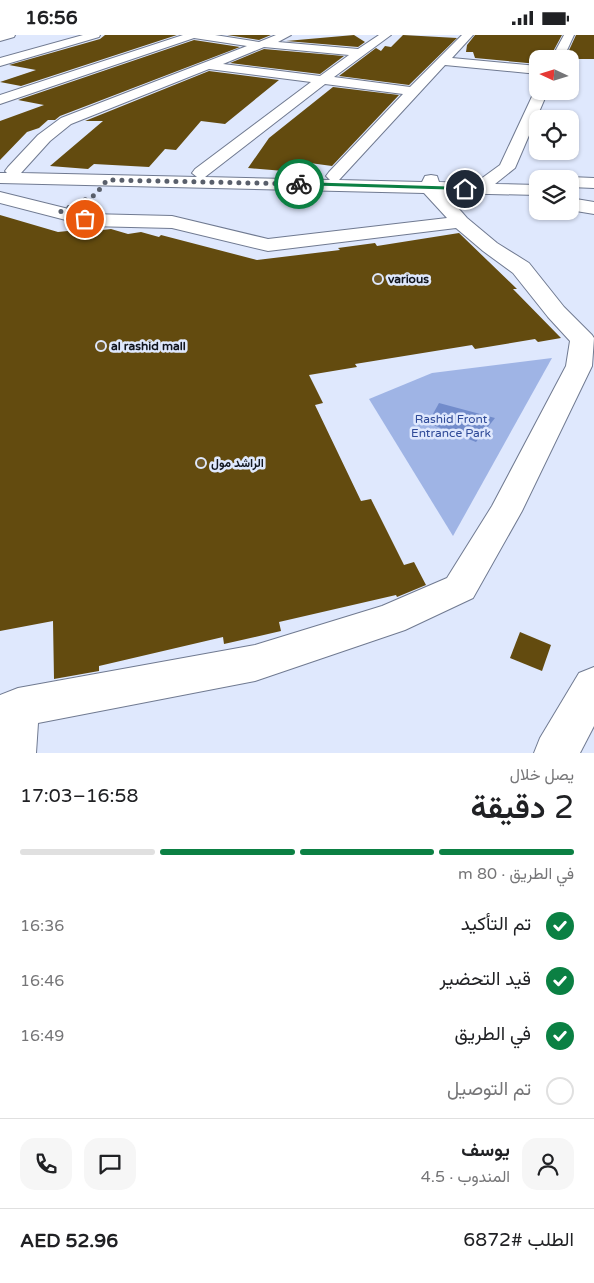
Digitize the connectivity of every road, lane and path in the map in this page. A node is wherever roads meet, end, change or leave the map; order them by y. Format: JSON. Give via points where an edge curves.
{"nodes":[{"id":1,"x":10,"y":35,"type":"edge"},
{"id":2,"x":96,"y":35,"type":"edge"},
{"id":3,"x":194,"y":35,"type":"edge"},
{"id":4,"x":286,"y":35,"type":"edge"},
{"id":5,"x":386,"y":35,"type":"edge"},
{"id":6,"x":460,"y":35,"type":"edge"},
{"id":7,"x":468,"y":35,"type":"edge"},
{"id":8,"x":569,"y":35,"type":"edge"},
{"id":9,"x":0,"y":38,"type":"edge"},
{"id":10,"x":262,"y":44,"type":"junction"},
{"id":11,"x":561,"y":50,"type":"edge"},
{"id":12,"x":360,"y":53,"type":"junction"},
{"id":13,"x":442,"y":61,"type":"junction"},
{"id":14,"x":0,"y":62,"type":"edge"},
{"id":15,"x":208,"y":66,"type":"junction"},
{"id":16,"x":529,"y":69,"type":"edge"},
{"id":17,"x":79,"y":73,"type":"junction"},
{"id":18,"x":106,"y":79,"type":"dead end"},
{"id":19,"x":322,"y":80,"type":"junction"},
{"id":20,"x":125,"y":82,"type":"dead end"},
{"id":21,"x":9,"y":83,"type":"dead end"},
{"id":22,"x":152,"y":87,"type":"junction"},
{"id":23,"x":35,"y":88,"type":"junction"},
{"id":24,"x":413,"y":91,"type":"junction"},
{"id":25,"x":0,"y":100,"type":"edge"},
{"id":26,"x":537,"y":100,"type":"edge"},
{"id":27,"x":5,"y":173,"type":"edge"},
{"id":28,"x":201,"y":173,"type":"junction"},
{"id":29,"x":336,"y":176,"type":"junction"},
{"id":30,"x":107,"y":180,"type":"junction"},
{"id":31,"x":487,"y":181,"type":"junction"},
{"id":32,"x":529,"y":182,"type":"edge"},
{"id":33,"x":579,"y":182,"type":"edge"},
{"id":34,"x":594,"y":183,"type":"edge"},
{"id":35,"x":529,"y":192,"type":"edge"},
{"id":36,"x":579,"y":194,"type":"edge"},
{"id":37,"x":95,"y":195,"type":"junction"},
{"id":38,"x":594,"y":196,"type":"edge"},
{"id":39,"x":0,"y":197,"type":"edge"},
{"id":40,"x":451,"y":202,"type":"junction"},
{"id":41,"x":529,"y":202,"type":"edge"},
{"id":42,"x":579,"y":206,"type":"edge"},
{"id":43,"x":594,"y":208,"type":"edge"},
{"id":44,"x":60,"y":212,"type":"junction"},
{"id":45,"x":594,"y":686,"type":"edge"},
{"id":46,"x":9,"y":711,"type":"edge"},
{"id":47,"x":14,"y":753,"type":"edge"},
{"id":48,"x":556,"y":753,"type":"edge"}],
"edges":[{"from":1,"to":9,"type":"street"},
{"from":2,"to":14,"type":"street"},
{"from":3,"to":10,"type":"street"},
{"from":3,"to":17,"type":"street"},
{"from":4,"to":10,"type":"street"},
{"from":5,"to":12,"type":"street"},
{"from":6,"to":7,"type":"street"},
{"from":7,"to":13,"type":"street"},
{"from":8,"to":11,"type":"street"},
{"from":10,"to":12,"type":"street"},
{"from":10,"to":15,"type":"street"},
{"from":12,"to":19,"type":"street"},
{"from":13,"to":16,"type":"street"},
{"from":13,"to":24,"type":"street"},
{"from":15,"to":19,"type":"street"},
{"from":15,"to":22,"type":"street"},
{"from":17,"to":18,"type":"street"},
{"from":17,"to":23,"type":"street"},
{"from":19,"to":24,"type":"street"},
{"from":19,"to":28,"type":"street"},
{"from":20,"to":22,"type":"street"},
{"from":21,"to":23,"type":"street"},
{"from":22,"to":27,"type":"street","via":[[66,121]]},
{"from":23,"to":25,"type":"street"},
{"from":24,"to":29,"type":"street"},
{"from":26,"to":31,"type":"street","via":[[507,168]]},
{"from":27,"to":28,"type":"street"},
{"from":27,"to":30,"type":"street"},
{"from":28,"to":29,"type":"street"},
{"from":29,"to":40,"type":"street"},
{"from":30,"to":37,"type":"street"},
{"from":30,"to":40,"type":"street"},
{"from":31,"to":32,"type":"street"},
{"from":31,"to":40,"type":"street"},
{"from":33,"to":34,"type":"street"},
{"from":35,"to":40,"type":"street"},
{"from":36,"to":38,"type":"street"},
{"from":37,"to":40,"type":"street","via":[[385,197]]},
{"from":37,"to":44,"type":"street"},
{"from":39,"to":44,"type":"street"},
{"from":40,"to":41,"type":"street"},
{"from":40,"to":44,"type":"street","via":[[268,245],[172,222],[93,220]]},
{"from":40,"to":46,"type":"street","via":[[490,247],[521,268],[583,340],[579,367],[506,511],[460,589],[392,619],[255,663]]},
{"from":42,"to":43,"type":"street"},
{"from":45,"to":48,"type":"street"},
{"from":46,"to":47,"type":"street"}]}
